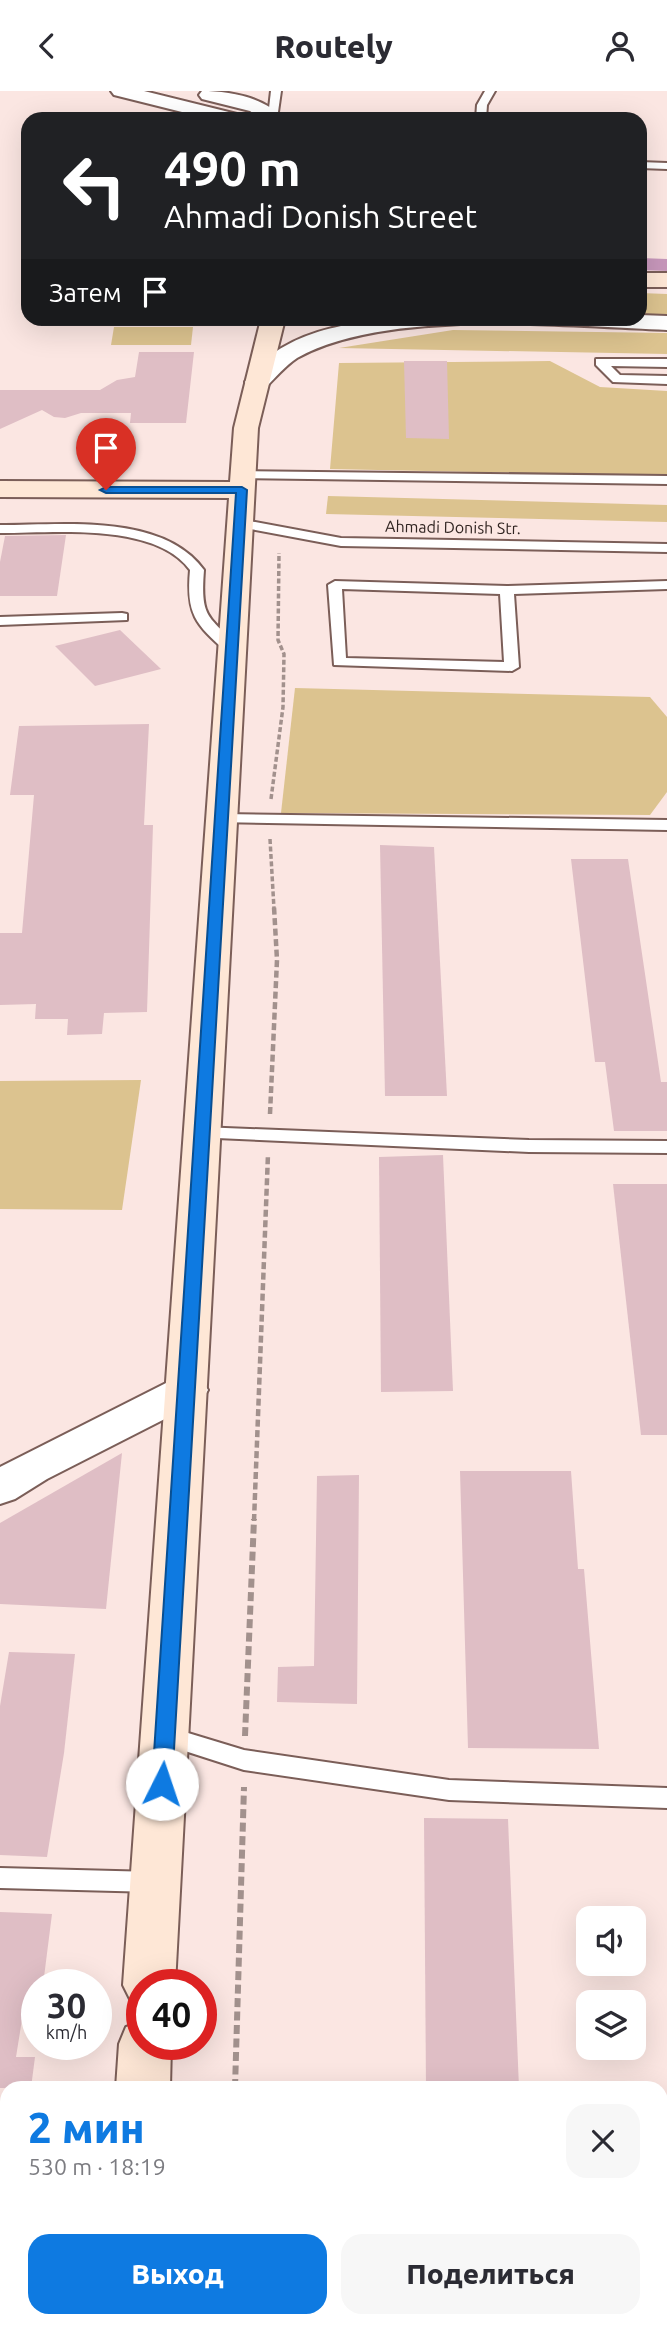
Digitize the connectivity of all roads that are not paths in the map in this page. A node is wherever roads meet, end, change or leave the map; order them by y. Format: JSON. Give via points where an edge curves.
{"nodes":[{"id":1,"x":121,"y":91,"type":"edge"},
{"id":2,"x":191,"y":91,"type":"edge"},
{"id":3,"x":276,"y":91,"type":"edge"},
{"id":4,"x":490,"y":91,"type":"edge"},
{"id":5,"x":205,"y":112,"type":"edge"},
{"id":6,"x":261,"y":112,"type":"edge"},
{"id":7,"x":269,"y":112,"type":"edge"},
{"id":8,"x":482,"y":112,"type":"edge"},
{"id":9,"x":647,"y":165,"type":"edge"},
{"id":10,"x":667,"y":166,"type":"edge"},
{"id":11,"x":647,"y":280,"type":"edge"},
{"id":12,"x":667,"y":280,"type":"edge"},
{"id":13,"x":647,"y":324,"type":"edge"},
{"id":14,"x":667,"y":324,"type":"edge"},
{"id":15,"x":271,"y":326,"type":"edge"},
{"id":16,"x":364,"y":326,"type":"edge"},
{"id":17,"x":667,"y":363,"type":"edge"},
{"id":18,"x":667,"y":380,"type":"edge"},
{"id":19,"x":257,"y":382,"type":"junction"},
{"id":20,"x":667,"y":480,"type":"edge"},
{"id":21,"x":0,"y":489,"type":"edge"},
{"id":22,"x":130,"y":497,"type":"junction"},
{"id":23,"x":241,"y":497,"type":"junction"},
{"id":24,"x":0,"y":502,"type":"edge"},
{"id":25,"x":0,"y":529,"type":"edge"},
{"id":26,"x":667,"y":548,"type":"edge"},
{"id":27,"x":667,"y":585,"type":"edge"},
{"id":28,"x":507,"y":590,"type":"junction"},
{"id":29,"x":121,"y":617,"type":"dead end"},
{"id":30,"x":0,"y":621,"type":"edge"},
{"id":31,"x":232,"y":649,"type":"junction"},
{"id":32,"x":222,"y":819,"type":"junction"},
{"id":33,"x":667,"y":825,"type":"edge"},
{"id":34,"x":201,"y":1133,"type":"junction"},
{"id":35,"x":667,"y":1147,"type":"edge"},
{"id":36,"x":187,"y":1390,"type":"junction"},
{"id":37,"x":11,"y":1472,"type":"edge"},
{"id":38,"x":165,"y":1735,"type":"junction"},
{"id":39,"x":667,"y":1798,"type":"edge"},
{"id":40,"x":0,"y":1878,"type":"edge"},
{"id":41,"x":155,"y":1882,"type":"junction"},
{"id":42,"x":150,"y":1969,"type":"edge"},
{"id":43,"x":144,"y":2060,"type":"edge"},
{"id":44,"x":143,"y":2081,"type":"edge"}],
"edges":[{"from":1,"to":5,"type":"street"},
{"from":2,"to":6,"type":"street"},
{"from":3,"to":7,"type":"lane"},
{"from":4,"to":8,"type":"lane"},
{"from":9,"to":10,"type":"lane"},
{"from":11,"to":12,"type":"street"},
{"from":13,"to":14,"type":"street"},
{"from":15,"to":19,"type":"street"},
{"from":16,"to":19,"type":"street","via":[[288,352],[268,366]]},
{"from":17,"to":18,"type":"lane","via":[[600,362],[617,379]]},
{"from":19,"to":23,"type":"street","via":[[246,428]]},
{"from":20,"to":23,"type":"lane"},
{"from":21,"to":22,"type":"street"},
{"from":22,"to":23,"type":"street"},
{"from":22,"to":23,"type":"street","via":[[185,510]]},
{"from":22,"to":24,"type":"street"},
{"from":23,"to":26,"type":"lane","name":"Ahmadi Donish Str.","via":[[341,542]]},
{"from":23,"to":31,"type":"street"},
{"from":25,"to":31,"type":"lane","via":[[123,533],[184,553],[197,570],[194,603],[202,623]]},
{"from":27,"to":28,"type":"lane"},
{"from":28,"to":28,"type":"lane","via":[[335,585],[339,662],[512,667]]},
{"from":29,"to":30,"type":"lane"},
{"from":31,"to":32,"type":"street"},
{"from":32,"to":33,"type":"lane"},
{"from":32,"to":34,"type":"street"},
{"from":34,"to":35,"type":"lane"},
{"from":34,"to":36,"type":"street"},
{"from":36,"to":37,"type":"street"},
{"from":36,"to":38,"type":"street"},
{"from":38,"to":39,"type":"lane","via":[[244,1760],[449,1790]]},
{"from":38,"to":41,"type":"street"},
{"from":40,"to":41,"type":"lane"},
{"from":41,"to":42,"type":"street"},
{"from":43,"to":44,"type":"street"}]}
